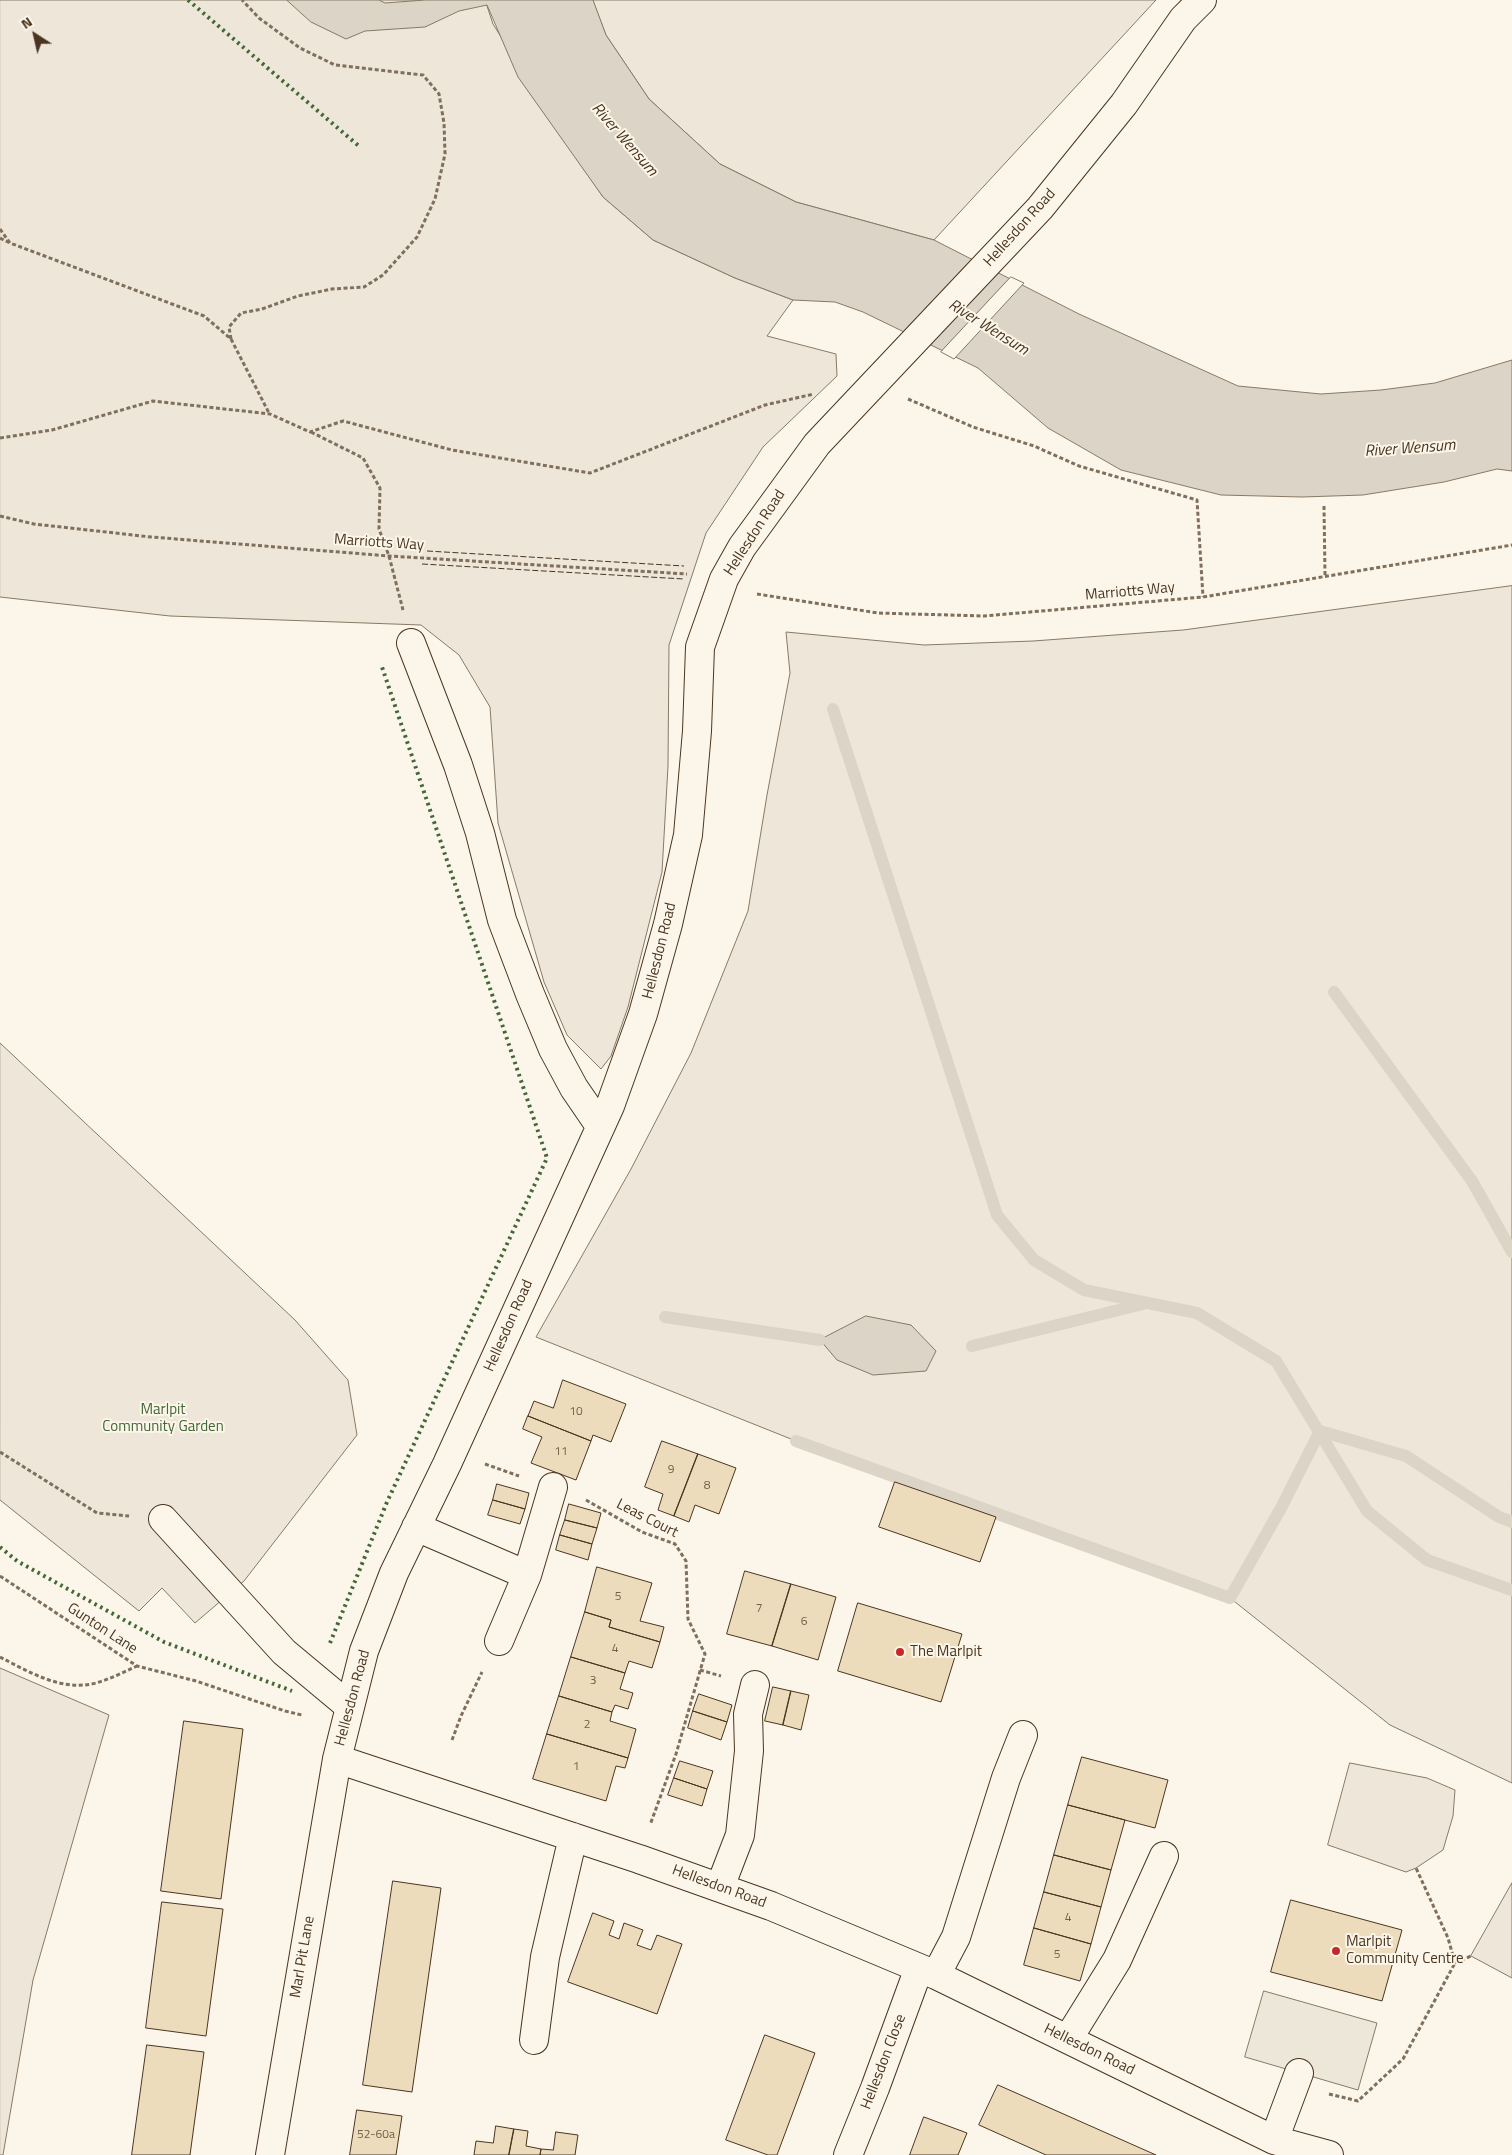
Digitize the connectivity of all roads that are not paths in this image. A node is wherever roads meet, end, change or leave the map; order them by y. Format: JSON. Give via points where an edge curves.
{"nodes":[{"id":1,"x":1202,"y":0,"type":"edge"},
{"id":2,"x":411,"y":642,"type":"road end"},
{"id":3,"x":600,"y":1126,"type":"junction"},
{"id":4,"x":553,"y":1487,"type":"road end"},
{"id":5,"x":163,"y":1519,"type":"road end"},
{"id":6,"x":416,"y":1527,"type":"junction"},
{"id":7,"x":527,"y":1575,"type":"junction"},
{"id":8,"x":499,"y":1641,"type":"road end"},
{"id":9,"x":755,"y":1685,"type":"dead end"},
{"id":10,"x":350,"y":1707,"type":"junction"},
{"id":11,"x":1023,"y":1735,"type":"dead end"},
{"id":12,"x":337,"y":1759,"type":"junction"},
{"id":13,"x":573,"y":1837,"type":"junction"},
{"id":14,"x":1164,"y":1856,"type":"dead end"},
{"id":15,"x":720,"y":1887,"type":"junction"},
{"id":16,"x":928,"y":1972,"type":"junction"},
{"id":17,"x":1068,"y":2039,"type":"junction"},
{"id":18,"x":534,"y":2040,"type":"dead end"},
{"id":19,"x":1297,"y":2079,"type":"road end"},
{"id":20,"x":1274,"y":2140,"type":"junction"},
{"id":21,"x":270,"y":2155,"type":"edge"},
{"id":22,"x":848,"y":2155,"type":"edge"},
{"id":23,"x":1329,"y":2155,"type":"edge"}],
"edges":[{"from":1,"to":3,"type":"street","name":"Hellesdon Road","via":[[1183,19],[1124,104],[1052,193],[817,444],[742,547],[724,579],[700,646],[697,731],[686,844],[668,924],[644,1014]]},
{"from":2,"to":3,"type":"street","via":[[458,765],[480,833],[502,920],[530,994],[553,1049]]},
{"from":3,"to":6,"type":"street","name":"Hellesdon Road","via":[[448,1464]]},
{"from":4,"to":7,"type":"street"},
{"from":5,"to":10,"type":"street","via":[[284,1652]]},
{"from":6,"to":7,"type":"street"},
{"from":6,"to":10,"type":"street","name":"Hellesdon Road","via":[[364,1651]]},
{"from":7,"to":8,"type":"street"},
{"from":9,"to":15,"type":"street","via":[[748,1714],[749,1751],[740,1835]]},
{"from":10,"to":12,"type":"street","name":"Hellesdon Road"},
{"from":11,"to":16,"type":"street","name":"Hellesdon Close","via":[[1006,1778],[956,1937]]},
{"from":12,"to":13,"type":"street","name":"Hellesdon Road"},
{"from":12,"to":21,"type":"street","name":"Marl Pit Lane"},
{"from":13,"to":15,"type":"street","name":"Hellesdon Road"},
{"from":13,"to":18,"type":"street","via":[[546,1956]]},
{"from":14,"to":17,"type":"street","via":[[1117,1960]]},
{"from":15,"to":16,"type":"street","name":"Hellesdon Road"},
{"from":16,"to":17,"type":"street","name":"Hellesdon Road"},
{"from":16,"to":22,"type":"street","name":"Hellesdon Close"},
{"from":17,"to":20,"type":"street","name":"Hellesdon Road"},
{"from":19,"to":20,"type":"street"},
{"from":20,"to":23,"type":"street","name":"Hellesdon Road"}]}
